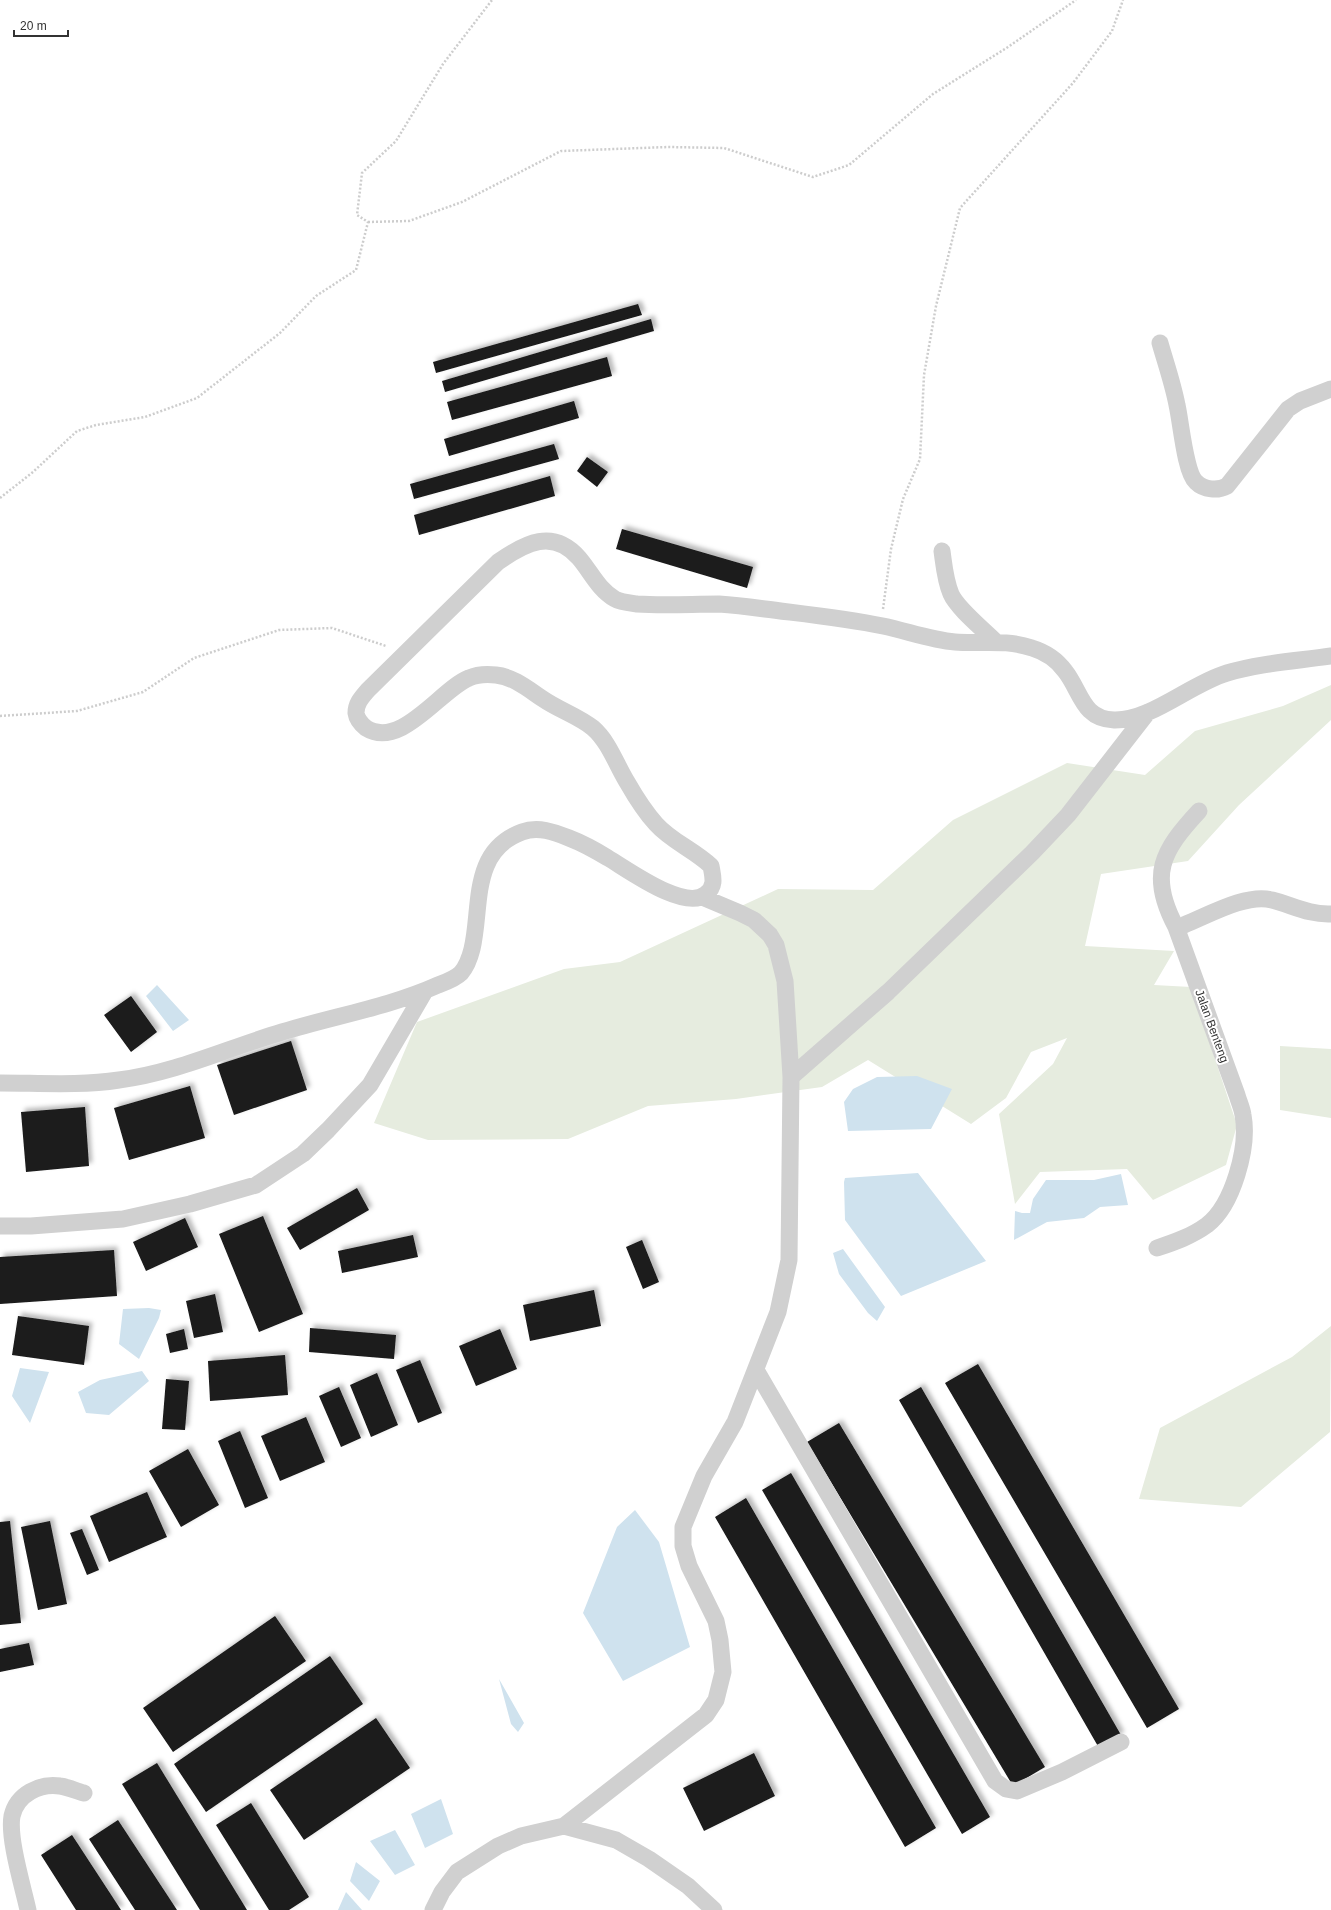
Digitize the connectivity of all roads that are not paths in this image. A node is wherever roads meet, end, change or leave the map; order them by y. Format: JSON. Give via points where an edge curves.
{"nodes":[{"id":1,"x":1160,"y":343,"type":"dead end"},
{"id":2,"x":1331,"y":389,"type":"edge"},
{"id":3,"x":942,"y":551,"type":"dead end"},
{"id":4,"x":994,"y":641,"type":"junction"},
{"id":5,"x":1331,"y":656,"type":"edge"},
{"id":6,"x":1149,"y":712,"type":"junction"},
{"id":7,"x":1199,"y":811,"type":"dead end"},
{"id":8,"x":702,"y":897,"type":"junction"},
{"id":9,"x":1331,"y":914,"type":"edge"},
{"id":10,"x":1176,"y":927,"type":"junction"},
{"id":11,"x":425,"y":991,"type":"junction"},
{"id":12,"x":791,"y":1077,"type":"junction"},
{"id":13,"x":0,"y":1083,"type":"edge"},
{"id":14,"x":0,"y":1226,"type":"edge"},
{"id":15,"x":1157,"y":1248,"type":"dead end"},
{"id":16,"x":756,"y":1370,"type":"junction"},
{"id":17,"x":1121,"y":1742,"type":"dead end"},
{"id":18,"x":84,"y":1793,"type":"dead end"},
{"id":19,"x":564,"y":1826,"type":"junction"},
{"id":20,"x":28,"y":1910,"type":"edge"},
{"id":21,"x":433,"y":1910,"type":"edge"},
{"id":22,"x":714,"y":1910,"type":"edge"}],
"edges":[{"from":1,"to":2,"type":"street","via":[[1177,404],[1189,470],[1196,483],[1206,488],[1222,489],[1227,486],[1288,409],[1300,401]]},
{"from":3,"to":4,"type":"street","via":[[944,573],[951,594],[960,608]]},
{"from":4,"to":6,"type":"street","via":[[1016,643],[1047,654],[1059,663],[1077,689],[1083,704],[1095,715],[1113,720],[1128,719]]},
{"from":4,"to":8,"type":"street","via":[[954,642],[881,626],[729,605],[636,604],[616,600],[601,589],[578,556],[564,545],[547,540],[520,546],[498,562],[359,700],[356,713],[362,725],[370,730],[388,731],[418,717],[456,685],[469,678],[483,674],[506,676],[517,682],[581,720],[597,733],[655,823],[711,866],[713,884],[709,892]]},
{"from":5,"to":6,"type":"street","via":[[1255,666],[1226,673],[1205,681]]},
{"from":6,"to":12,"type":"street","via":[[1068,815],[1032,853],[888,992]]},
{"from":7,"to":10,"type":"street","name":"Jalan Benteng","via":[[1178,834],[1167,851],[1160,874],[1161,891]]},
{"from":8,"to":11,"type":"street","via":[[690,898],[658,888],[594,849],[558,833],[537,829],[522,832],[500,844],[486,867],[478,894],[473,943],[465,967],[456,977]]},
{"from":8,"to":12,"type":"street","via":[[754,920],[770,935],[776,945],[785,982]]},
{"from":9,"to":10,"type":"street","via":[[1311,913],[1270,899],[1256,899]]},
{"from":10,"to":15,"type":"street","name":"Jalan Benteng","via":[[1237,1095],[1243,1116],[1244,1138],[1239,1167],[1226,1202],[1208,1224],[1186,1238]]},
{"from":11,"to":13,"type":"street","via":[[283,1032],[166,1071],[111,1081]]},
{"from":11,"to":14,"type":"street","via":[[370,1085],[303,1154],[256,1185],[190,1204],[123,1219]]},
{"from":12,"to":16,"type":"street","via":[[789,1260],[778,1312]]},
{"from":16,"to":17,"type":"street","via":[[995,1781],[1006,1789],[1018,1791]]},
{"from":16,"to":19,"type":"street","via":[[734,1422],[704,1476],[683,1527],[683,1546],[689,1566],[716,1621],[720,1640],[723,1672],[716,1700],[706,1715]]},
{"from":18,"to":20,"type":"street","via":[[60,1786],[43,1786],[31,1790],[21,1798],[12,1815],[12,1834]]},
{"from":19,"to":21,"type":"street","via":[[521,1836],[475,1860],[457,1872],[442,1892]]},
{"from":19,"to":22,"type":"street","via":[[616,1840],[688,1886]]}]}
